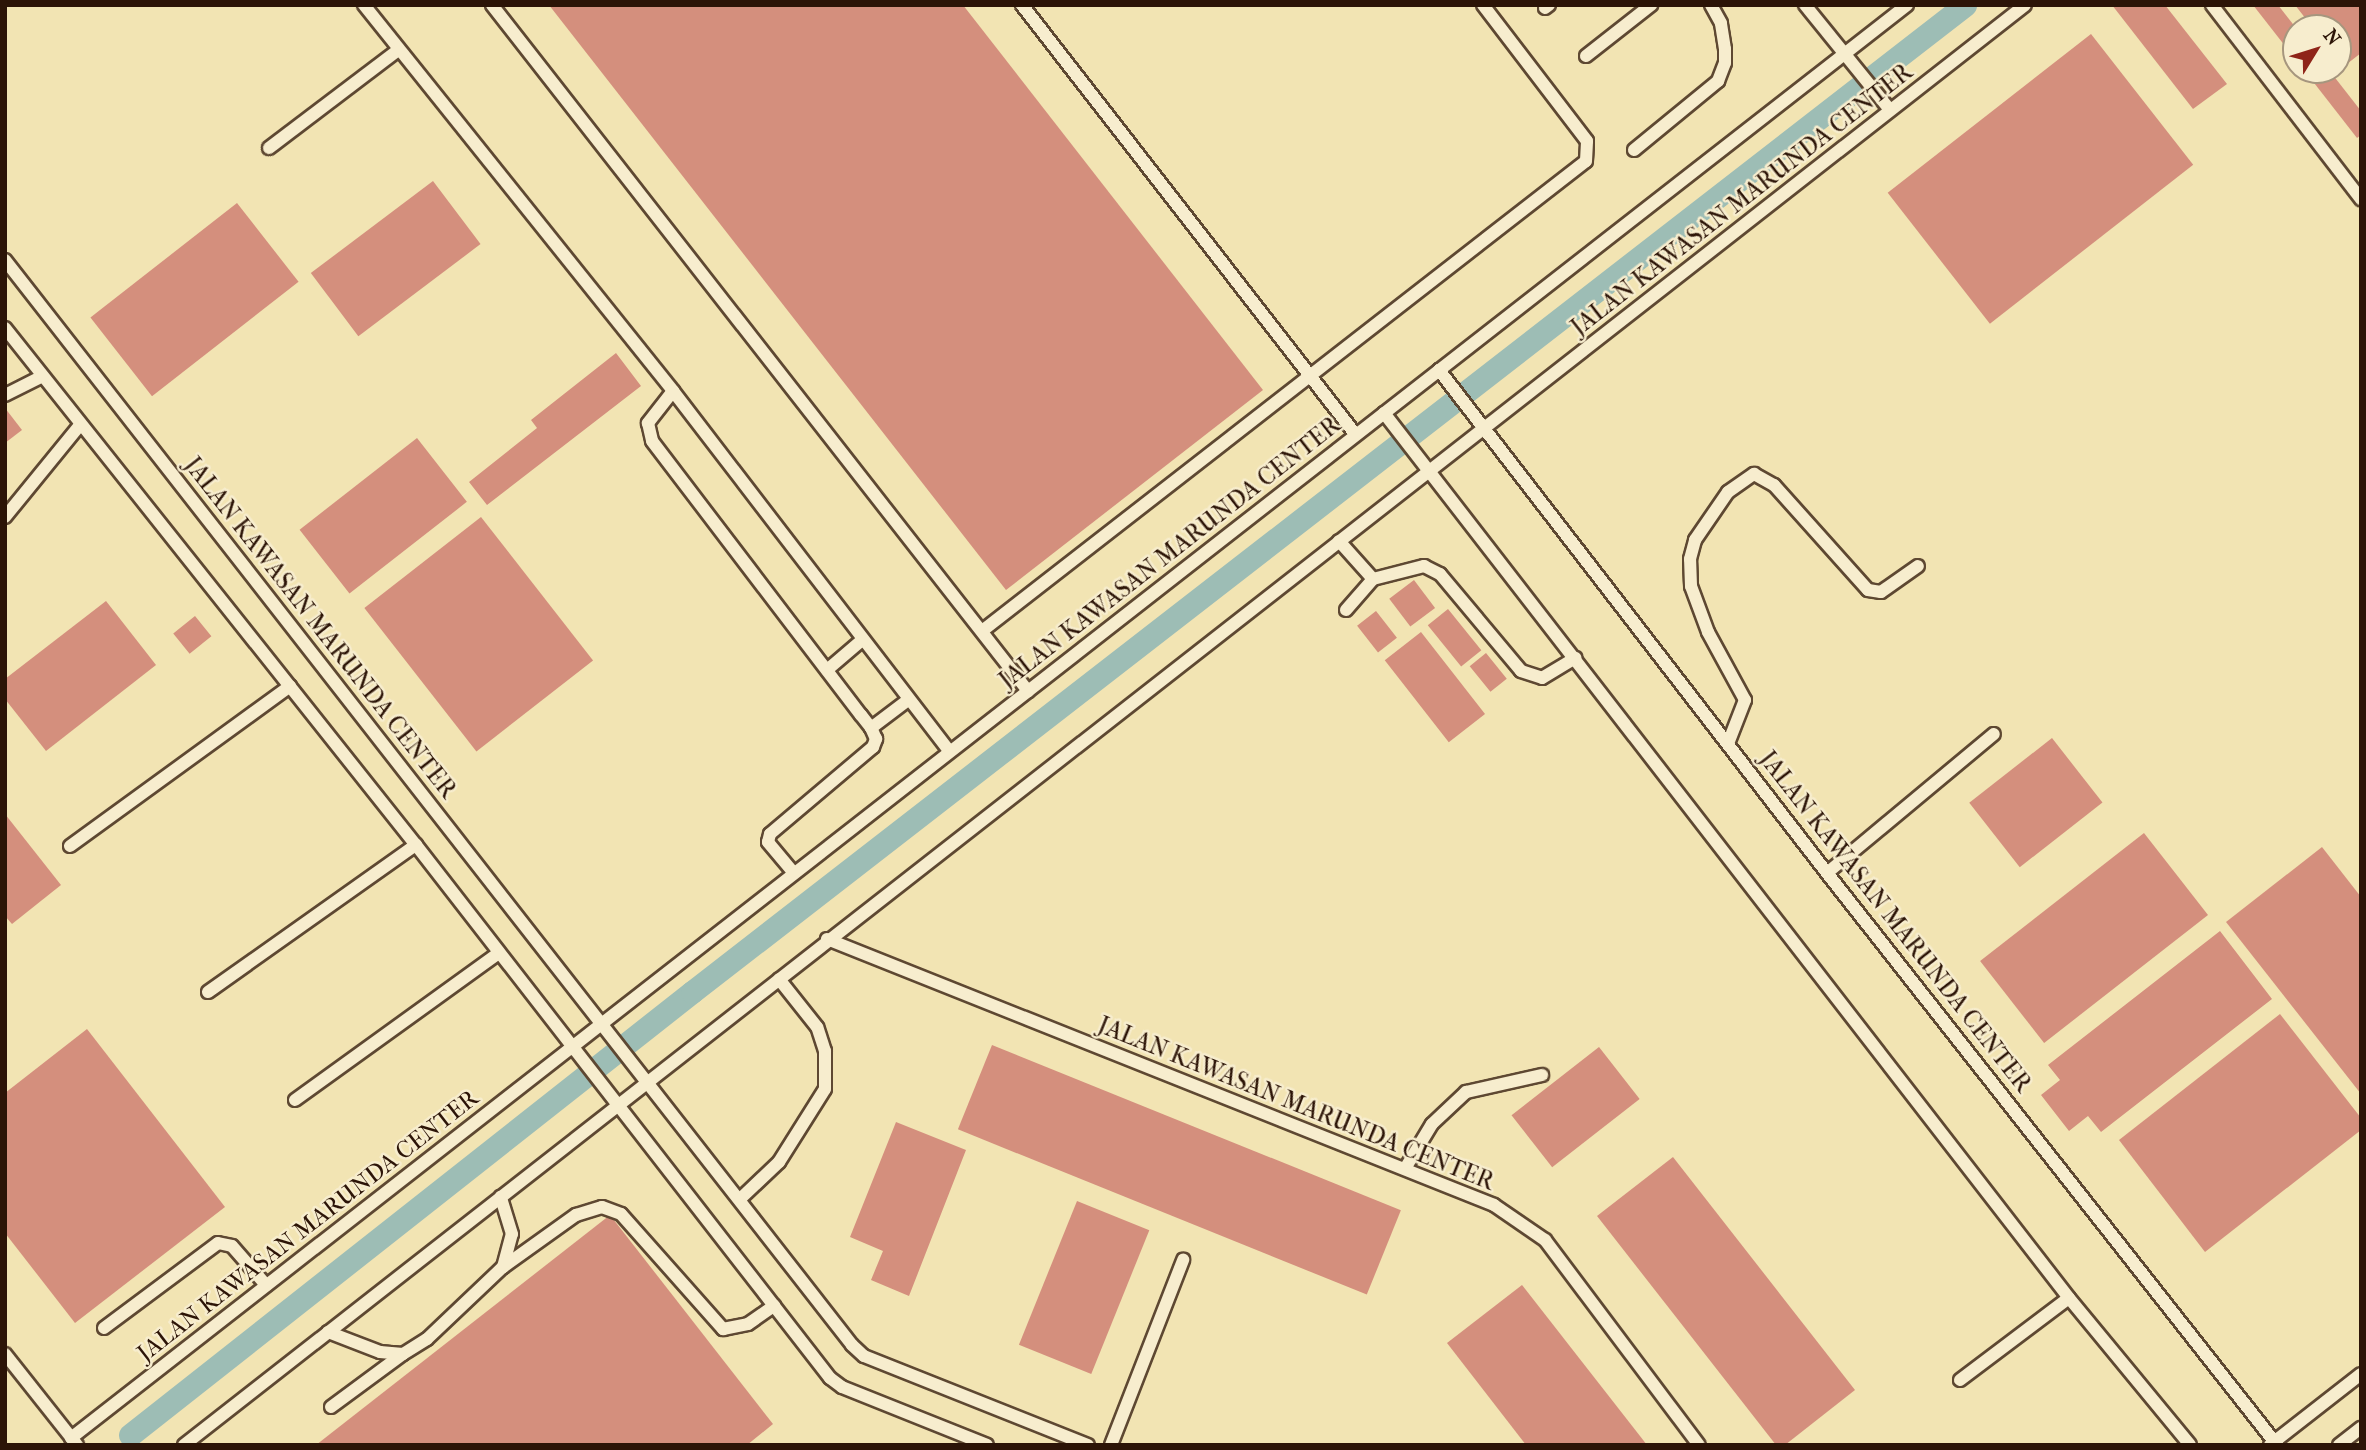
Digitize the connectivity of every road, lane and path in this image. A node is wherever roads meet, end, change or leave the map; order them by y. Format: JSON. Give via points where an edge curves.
{"nodes":[{"id":1,"x":364,"y":5,"type":"edge"},
{"id":2,"x":492,"y":5,"type":"edge"},
{"id":3,"x":1022,"y":5,"type":"edge"},
{"id":4,"x":1483,"y":5,"type":"edge"},
{"id":5,"x":1651,"y":5,"type":"edge"},
{"id":6,"x":1711,"y":5,"type":"edge"},
{"id":7,"x":1805,"y":5,"type":"edge"},
{"id":8,"x":1906,"y":5,"type":"edge"},
{"id":9,"x":2025,"y":5,"type":"edge"},
{"id":10,"x":2212,"y":5,"type":"edge"},
{"id":11,"x":398,"y":50,"type":"junction"},
{"id":12,"x":1586,"y":56,"type":"dead end"},
{"id":13,"x":1848,"y":56,"type":"junction"},
{"id":14,"x":1888,"y":107,"type":"junction"},
{"id":15,"x":269,"y":148,"type":"dead end"},
{"id":16,"x":1634,"y":150,"type":"dead end"},
{"id":17,"x":2361,"y":199,"type":"edge"},
{"id":18,"x":5,"y":260,"type":"edge"},
{"id":19,"x":5,"y":328,"type":"edge"},
{"id":20,"x":1442,"y":373,"type":"junction"},
{"id":21,"x":43,"y":376,"type":"junction"},
{"id":22,"x":1309,"y":377,"type":"junction"},
{"id":23,"x":673,"y":391,"type":"junction"},
{"id":24,"x":5,"y":395,"type":"edge"},
{"id":25,"x":1386,"y":416,"type":"junction"},
{"id":26,"x":1482,"y":424,"type":"junction"},
{"id":27,"x":80,"y":425,"type":"junction"},
{"id":28,"x":1356,"y":435,"type":"junction"},
{"id":29,"x":1426,"y":468,"type":"junction"},
{"id":30,"x":5,"y":517,"type":"edge"},
{"id":31,"x":1339,"y":541,"type":"junction"},
{"id":32,"x":1918,"y":566,"type":"dead end"},
{"id":33,"x":1373,"y":579,"type":"junction"},
{"id":34,"x":1346,"y":610,"type":"dead end"},
{"id":35,"x":982,"y":631,"type":"junction"},
{"id":36,"x":861,"y":641,"type":"junction"},
{"id":37,"x":1576,"y":658,"type":"junction"},
{"id":38,"x":827,"y":670,"type":"junction"},
{"id":39,"x":290,"y":686,"type":"junction"},
{"id":40,"x":1028,"y":691,"type":"junction"},
{"id":41,"x":908,"y":700,"type":"junction"},
{"id":42,"x":871,"y":728,"type":"junction"},
{"id":43,"x":1994,"y":734,"type":"dead end"},
{"id":44,"x":1729,"y":741,"type":"junction"},
{"id":45,"x":948,"y":751,"type":"junction"},
{"id":46,"x":416,"y":845,"type":"junction"},
{"id":47,"x":70,"y":846,"type":"dead end"},
{"id":48,"x":793,"y":873,"type":"junction"},
{"id":49,"x":1827,"y":873,"type":"junction"},
{"id":50,"x":827,"y":939,"type":"junction"},
{"id":51,"x":499,"y":953,"type":"junction"},
{"id":52,"x":779,"y":979,"type":"junction"},
{"id":53,"x":208,"y":992,"type":"dead end"},
{"id":54,"x":602,"y":1023,"type":"junction"},
{"id":55,"x":575,"y":1052,"type":"junction"},
{"id":56,"x":1542,"y":1075,"type":"dead end"},
{"id":57,"x":648,"y":1082,"type":"junction"},
{"id":58,"x":295,"y":1100,"type":"dead end"},
{"id":59,"x":614,"y":1101,"type":"junction"},
{"id":60,"x":1406,"y":1167,"type":"junction"},
{"id":61,"x":500,"y":1197,"type":"junction"},
{"id":62,"x":740,"y":1199,"type":"junction"},
{"id":63,"x":1183,"y":1260,"type":"dead end"},
{"id":64,"x":503,"y":1267,"type":"junction"},
{"id":65,"x":266,"y":1285,"type":"junction"},
{"id":66,"x":2069,"y":1298,"type":"junction"},
{"id":67,"x":774,"y":1306,"type":"junction"},
{"id":68,"x":104,"y":1328,"type":"dead end"},
{"id":69,"x":328,"y":1332,"type":"junction"},
{"id":70,"x":5,"y":1354,"type":"edge"},
{"id":71,"x":403,"y":1354,"type":"junction"},
{"id":72,"x":2361,"y":1374,"type":"edge"},
{"id":73,"x":1960,"y":1380,"type":"dead end"},
{"id":74,"x":331,"y":1407,"type":"dead end"},
{"id":75,"x":2361,"y":1428,"type":"edge"},
{"id":76,"x":74,"y":1441,"type":"edge"},
{"id":77,"x":2274,"y":1444,"type":"edge"},
{"id":78,"x":184,"y":1445,"type":"edge"},
{"id":79,"x":987,"y":1445,"type":"edge"},
{"id":80,"x":1088,"y":1445,"type":"edge"},
{"id":81,"x":1111,"y":1445,"type":"edge"},
{"id":82,"x":1699,"y":1445,"type":"edge"},
{"id":83,"x":2190,"y":1445,"type":"edge"},
{"id":84,"x":2339,"y":1445,"type":"edge"}],
"edges":[{"from":1,"to":11,"type":"lane"},
{"from":2,"to":35,"type":"lane"},
{"from":3,"to":22,"type":"lane"},
{"from":4,"to":22,"type":"lane","via":[[1587,141],[1586,161]]},
{"from":5,"to":12,"type":"lane"},
{"from":6,"to":16,"type":"lane","via":[[1721,23],[1725,49],[1726,63],[1718,81]]},
{"from":7,"to":13,"type":"lane"},
{"from":8,"to":13,"type":"lane","name":"JALAN KAWASAN MARUNDA CENTER"},
{"from":9,"to":14,"type":"lane","name":"JALAN KAWASAN MARUNDA CENTER"},
{"from":10,"to":17,"type":"lane"},
{"from":11,"to":15,"type":"lane"},
{"from":11,"to":23,"type":"lane"},
{"from":13,"to":14,"type":"lane"},
{"from":13,"to":20,"type":"lane","name":"JALAN KAWASAN MARUNDA CENTER"},
{"from":14,"to":26,"type":"lane","name":"JALAN KAWASAN MARUNDA CENTER"},
{"from":18,"to":54,"type":"lane","name":"JALAN KAWASAN MARUNDA CENTER"},
{"from":19,"to":21,"type":"lane"},
{"from":20,"to":25,"type":"lane","name":"JALAN KAWASAN MARUNDA CENTER"},
{"from":20,"to":26,"type":"lane","name":"JALAN KAWASAN MARUNDA CENTER"},
{"from":21,"to":24,"type":"lane"},
{"from":21,"to":27,"type":"lane"},
{"from":22,"to":28,"type":"lane"},
{"from":22,"to":35,"type":"lane"},
{"from":23,"to":36,"type":"lane"},
{"from":23,"to":38,"type":"lane","via":[[649,423],[652,441]]},
{"from":25,"to":28,"type":"lane","name":"JALAN KAWASAN MARUNDA CENTER"},
{"from":25,"to":29,"type":"lane"},
{"from":26,"to":29,"type":"lane","name":"JALAN KAWASAN MARUNDA CENTER"},
{"from":26,"to":44,"type":"lane","name":"JALAN KAWASAN MARUNDA CENTER"},
{"from":27,"to":30,"type":"lane"},
{"from":27,"to":39,"type":"lane"},
{"from":28,"to":40,"type":"lane","name":"JALAN KAWASAN MARUNDA CENTER"},
{"from":29,"to":31,"type":"lane","name":"JALAN KAWASAN MARUNDA CENTER"},
{"from":29,"to":37,"type":"lane"},
{"from":31,"to":33,"type":"lane"},
{"from":31,"to":50,"type":"lane","name":"JALAN KAWASAN MARUNDA CENTER"},
{"from":32,"to":44,"type":"lane","via":[[1881,592],[1868,590],[1774,485],[1754,474],[1728,492],[1695,540],[1690,559],[1691,586],[1708,632],[1745,700]]},
{"from":33,"to":34,"type":"lane"},
{"from":33,"to":37,"type":"lane","via":[[1424,566],[1440,574],[1521,671],[1542,678]]},
{"from":35,"to":40,"type":"lane"},
{"from":36,"to":38,"type":"lane"},
{"from":36,"to":41,"type":"lane"},
{"from":37,"to":66,"type":"lane"},
{"from":38,"to":42,"type":"lane"},
{"from":39,"to":46,"type":"lane"},
{"from":39,"to":47,"type":"lane"},
{"from":40,"to":45,"type":"lane","name":"JALAN KAWASAN MARUNDA CENTER"},
{"from":41,"to":42,"type":"lane"},
{"from":41,"to":45,"type":"lane"},
{"from":42,"to":48,"type":"lane","via":[[876,738],[873,747],[770,834],[768,842]]},
{"from":43,"to":49,"type":"lane"},
{"from":44,"to":49,"type":"lane","name":"JALAN KAWASAN MARUNDA CENTER"},
{"from":45,"to":48,"type":"lane","name":"JALAN KAWASAN MARUNDA CENTER"},
{"from":46,"to":51,"type":"lane"},
{"from":46,"to":53,"type":"lane"},
{"from":48,"to":54,"type":"lane","name":"JALAN KAWASAN MARUNDA CENTER"},
{"from":49,"to":77,"type":"lane","name":"JALAN KAWASAN MARUNDA CENTER"},
{"from":50,"to":52,"type":"lane","name":"JALAN KAWASAN MARUNDA CENTER"},
{"from":50,"to":60,"type":"lane","name":"JALAN KAWASAN MARUNDA CENTER"},
{"from":51,"to":55,"type":"lane"},
{"from":51,"to":58,"type":"lane"},
{"from":52,"to":57,"type":"lane","name":"JALAN KAWASAN MARUNDA CENTER"},
{"from":52,"to":62,"type":"lane","via":[[817,1027],[825,1051],[825,1089],[779,1162]]},
{"from":54,"to":55,"type":"lane","name":"JALAN KAWASAN MARUNDA CENTER"},
{"from":54,"to":57,"type":"lane","name":"JALAN KAWASAN MARUNDA CENTER"},
{"from":55,"to":59,"type":"lane"},
{"from":55,"to":65,"type":"lane","name":"JALAN KAWASAN MARUNDA CENTER"},
{"from":56,"to":60,"type":"lane","via":[[1466,1092],[1432,1124]]},
{"from":57,"to":59,"type":"lane","name":"JALAN KAWASAN MARUNDA CENTER"},
{"from":57,"to":62,"type":"lane","name":"JALAN KAWASAN MARUNDA CENTER"},
{"from":59,"to":61,"type":"lane","name":"JALAN KAWASAN MARUNDA CENTER"},
{"from":59,"to":67,"type":"lane"},
{"from":60,"to":82,"type":"lane","name":"JALAN KAWASAN MARUNDA CENTER","via":[[1494,1205],[1545,1240]]},
{"from":61,"to":64,"type":"lane","via":[[512,1234]]},
{"from":61,"to":69,"type":"lane","name":"JALAN KAWASAN MARUNDA CENTER"},
{"from":62,"to":80,"type":"lane","name":"JALAN KAWASAN MARUNDA CENTER","via":[[858,1352]]},
{"from":63,"to":81,"type":"lane"},
{"from":64,"to":67,"type":"lane","via":[[576,1215],[602,1207],[621,1214],[723,1329],[748,1324]]},
{"from":64,"to":71,"type":"lane","via":[[427,1339]]},
{"from":65,"to":68,"type":"lane","via":[[232,1246],[218,1243]]},
{"from":65,"to":76,"type":"lane","name":"JALAN KAWASAN MARUNDA CENTER"},
{"from":66,"to":73,"type":"lane"},
{"from":66,"to":83,"type":"lane"},
{"from":67,"to":79,"type":"lane","via":[[842,1387]]},
{"from":69,"to":71,"type":"lane","via":[[380,1352]]},
{"from":69,"to":78,"type":"lane","name":"JALAN KAWASAN MARUNDA CENTER"},
{"from":70,"to":76,"type":"lane","name":"JALAN KAWASAN MARUNDA CENTER"},
{"from":71,"to":74,"type":"lane"},
{"from":72,"to":77,"type":"lane","name":"JALAN KAWASAN MARUNDA CENTER"},
{"from":75,"to":84,"type":"lane"}]}
